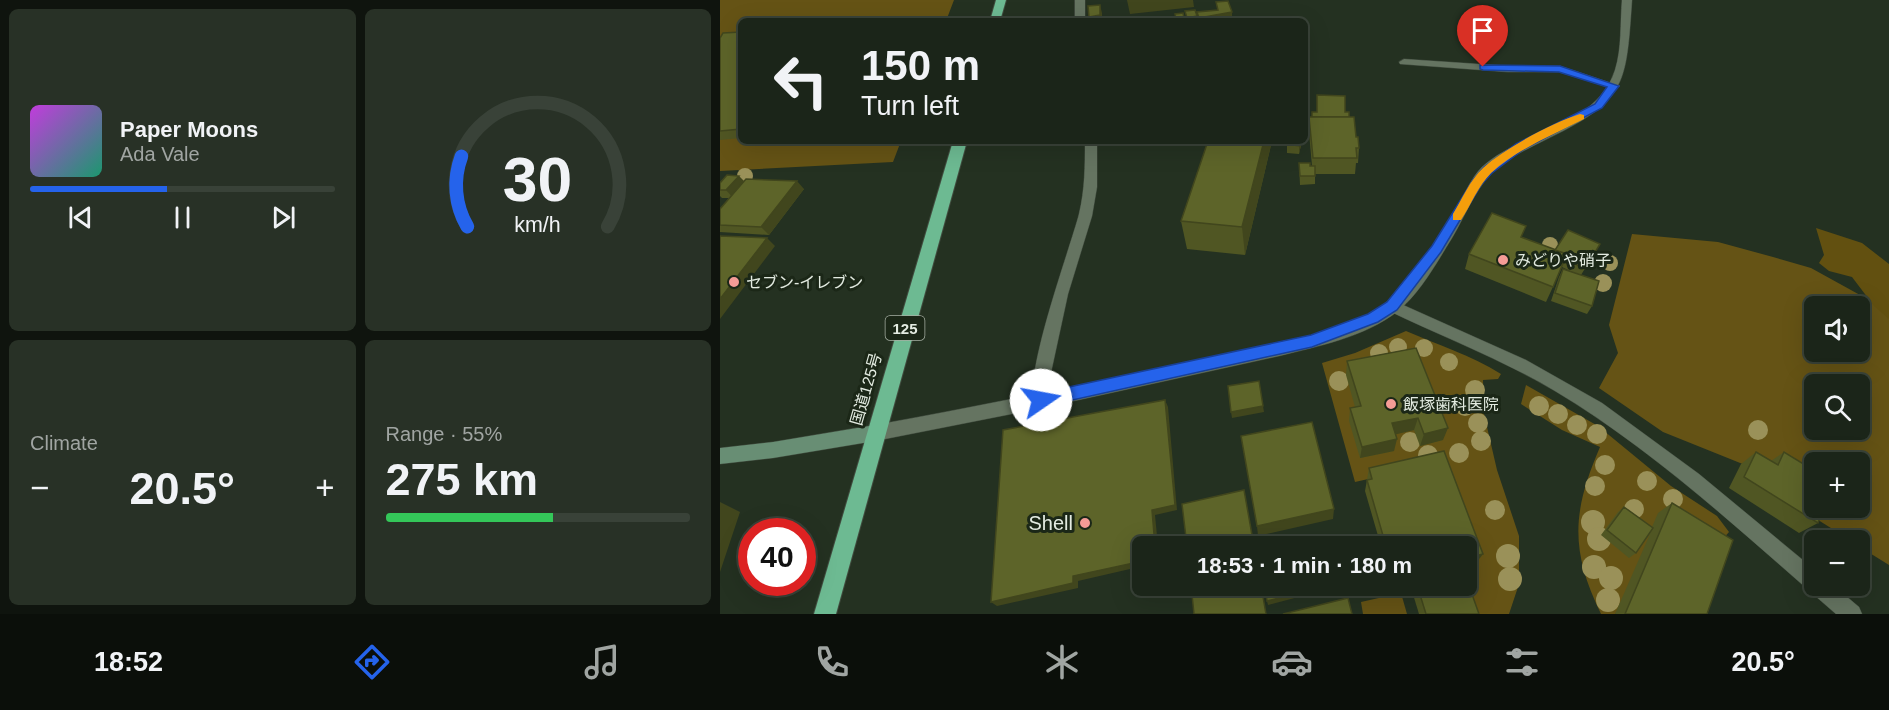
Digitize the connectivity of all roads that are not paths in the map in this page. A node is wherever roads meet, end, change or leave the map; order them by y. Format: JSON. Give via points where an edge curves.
{"nodes":[{"id":1,"x":1001,"y":0,"type":"edge"},
{"id":2,"x":1080,"y":0,"type":"edge"},
{"id":3,"x":1627,"y":0,"type":"edge"},
{"id":4,"x":996,"y":18,"type":"edge"},
{"id":5,"x":1080,"y":18,"type":"edge"},
{"id":6,"x":1404,"y":62,"type":"dead end"},
{"id":7,"x":1614,"y":86,"type":"junction"},
{"id":8,"x":959,"y":144,"type":"edge"},
{"id":9,"x":1091,"y":144,"type":"edge"},
{"id":10,"x":1392,"y":306,"type":"junction"},
{"id":11,"x":1041,"y":400,"type":"junction"},
{"id":12,"x":875,"y":433,"type":"junction"},
{"id":13,"x":720,"y":456,"type":"edge"},
{"id":14,"x":1804,"y":574,"type":"edge"},
{"id":15,"x":1830,"y":596,"type":"edge"},
{"id":16,"x":825,"y":614,"type":"edge"},
{"id":17,"x":1852,"y":614,"type":"edge"}],
"edges":[{"from":1,"to":4,"type":"highway"},
{"from":2,"to":5,"type":"street"},
{"from":3,"to":7,"type":"street","via":[[1623,55]]},
{"from":6,"to":7,"type":"street","via":[[1560,69]]},
{"from":7,"to":10,"type":"street","via":[[1599,106],[1520,147],[1488,170],[1437,249]]},
{"from":8,"to":12,"type":"highway","name":"国道125号","number":"125"},
{"from":9,"to":11,"type":"street","via":[[1091,187],[1061,294]]},
{"from":10,"to":11,"type":"street","via":[[1373,318],[1312,341]]},
{"from":10,"to":14,"type":"street","via":[[1520,364],[1592,406],[1704,489]]},
{"from":11,"to":12,"type":"street"},
{"from":12,"to":13,"type":"main road"},
{"from":12,"to":16,"type":"highway","name":"国道125号","number":"125"},
{"from":15,"to":17,"type":"street"}]}
